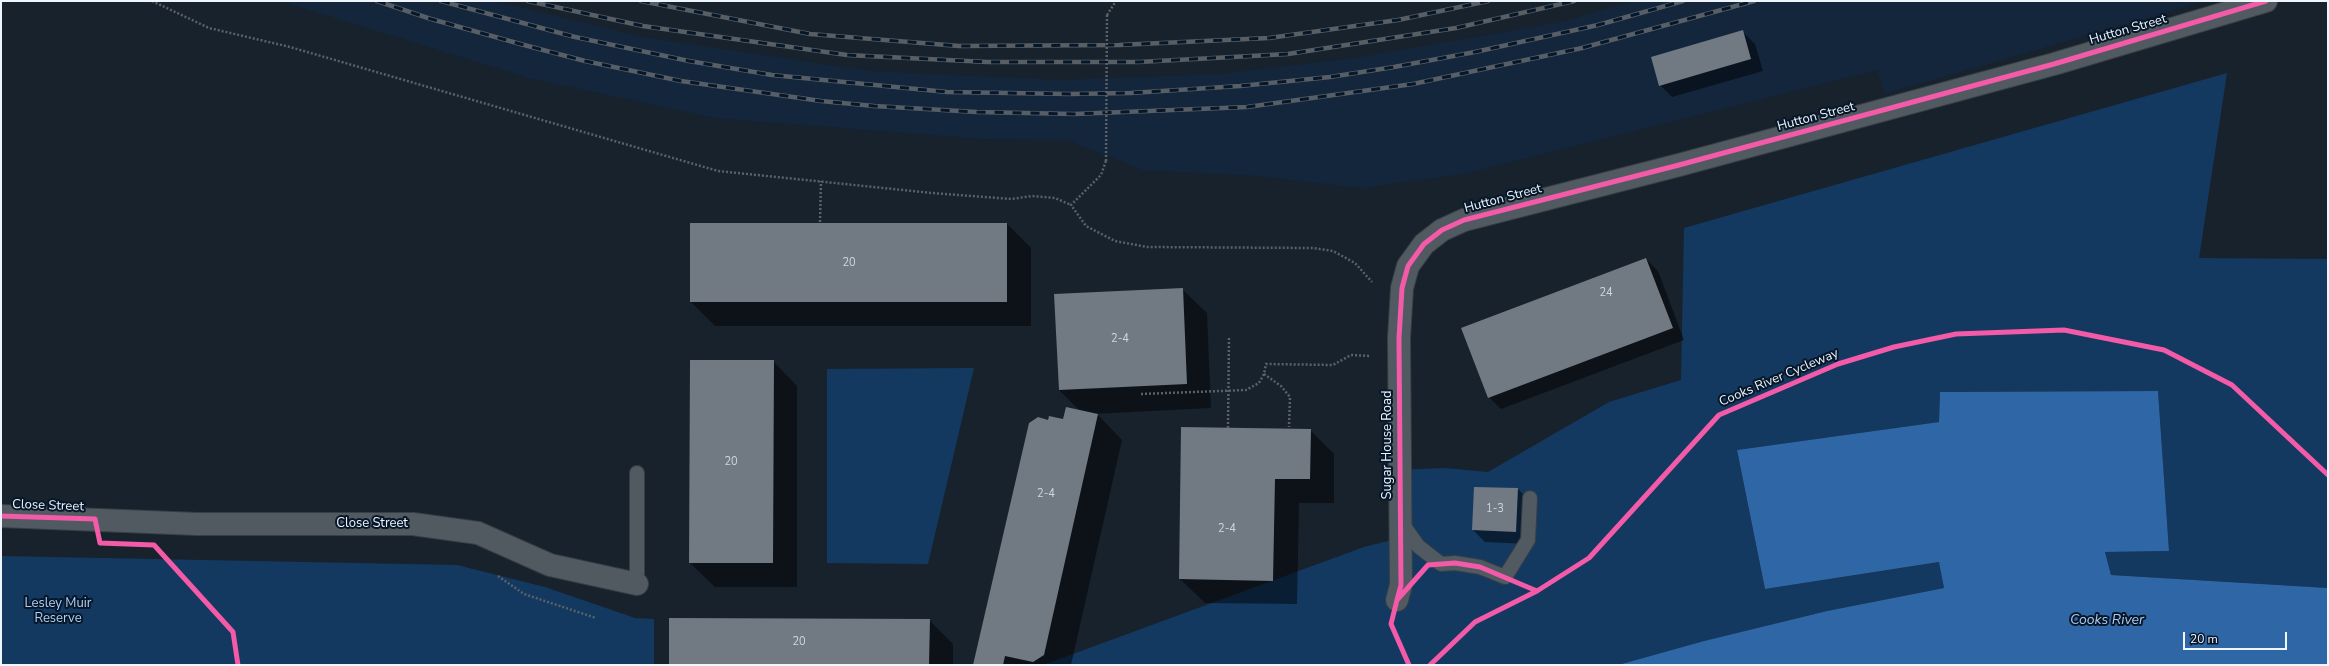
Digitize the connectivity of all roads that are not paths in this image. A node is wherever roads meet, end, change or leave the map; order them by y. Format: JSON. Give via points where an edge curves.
{"nodes":[{"id":1,"x":2266,"y":1,"type":"edge"},
{"id":2,"x":1402,"y":288,"type":"joint"},
{"id":3,"x":637,"y":473,"type":"dead end"},
{"id":4,"x":1530,"y":498,"type":"dead end"},
{"id":5,"x":1,"y":516,"type":"edge"},
{"id":6,"x":1400,"y":520,"type":"junction"},
{"id":7,"x":637,"y":584,"type":"joint"},
{"id":8,"x":1397,"y":600,"type":"road end"}],
"edges":[{"from":1,"to":2,"type":"street","name":"Hutton Street","via":[[2039,68],[1679,166],[1464,220],[1442,230],[1424,244],[1408,266]]},
{"from":2,"to":6,"type":"street","name":"Sugar House Road","via":[[1399,357]]},
{"from":3,"to":7,"type":"lane"},
{"from":4,"to":6,"type":"lane","via":[[1528,540],[1505,577],[1480,567],[1455,563],[1441,564],[1418,546]]},
{"from":5,"to":7,"type":"street","name":"Close Street","via":[[197,524],[413,524],[478,533],[550,565]]},
{"from":6,"to":8,"type":"street","name":"Sugar House Road","via":[[1401,585]]}]}
